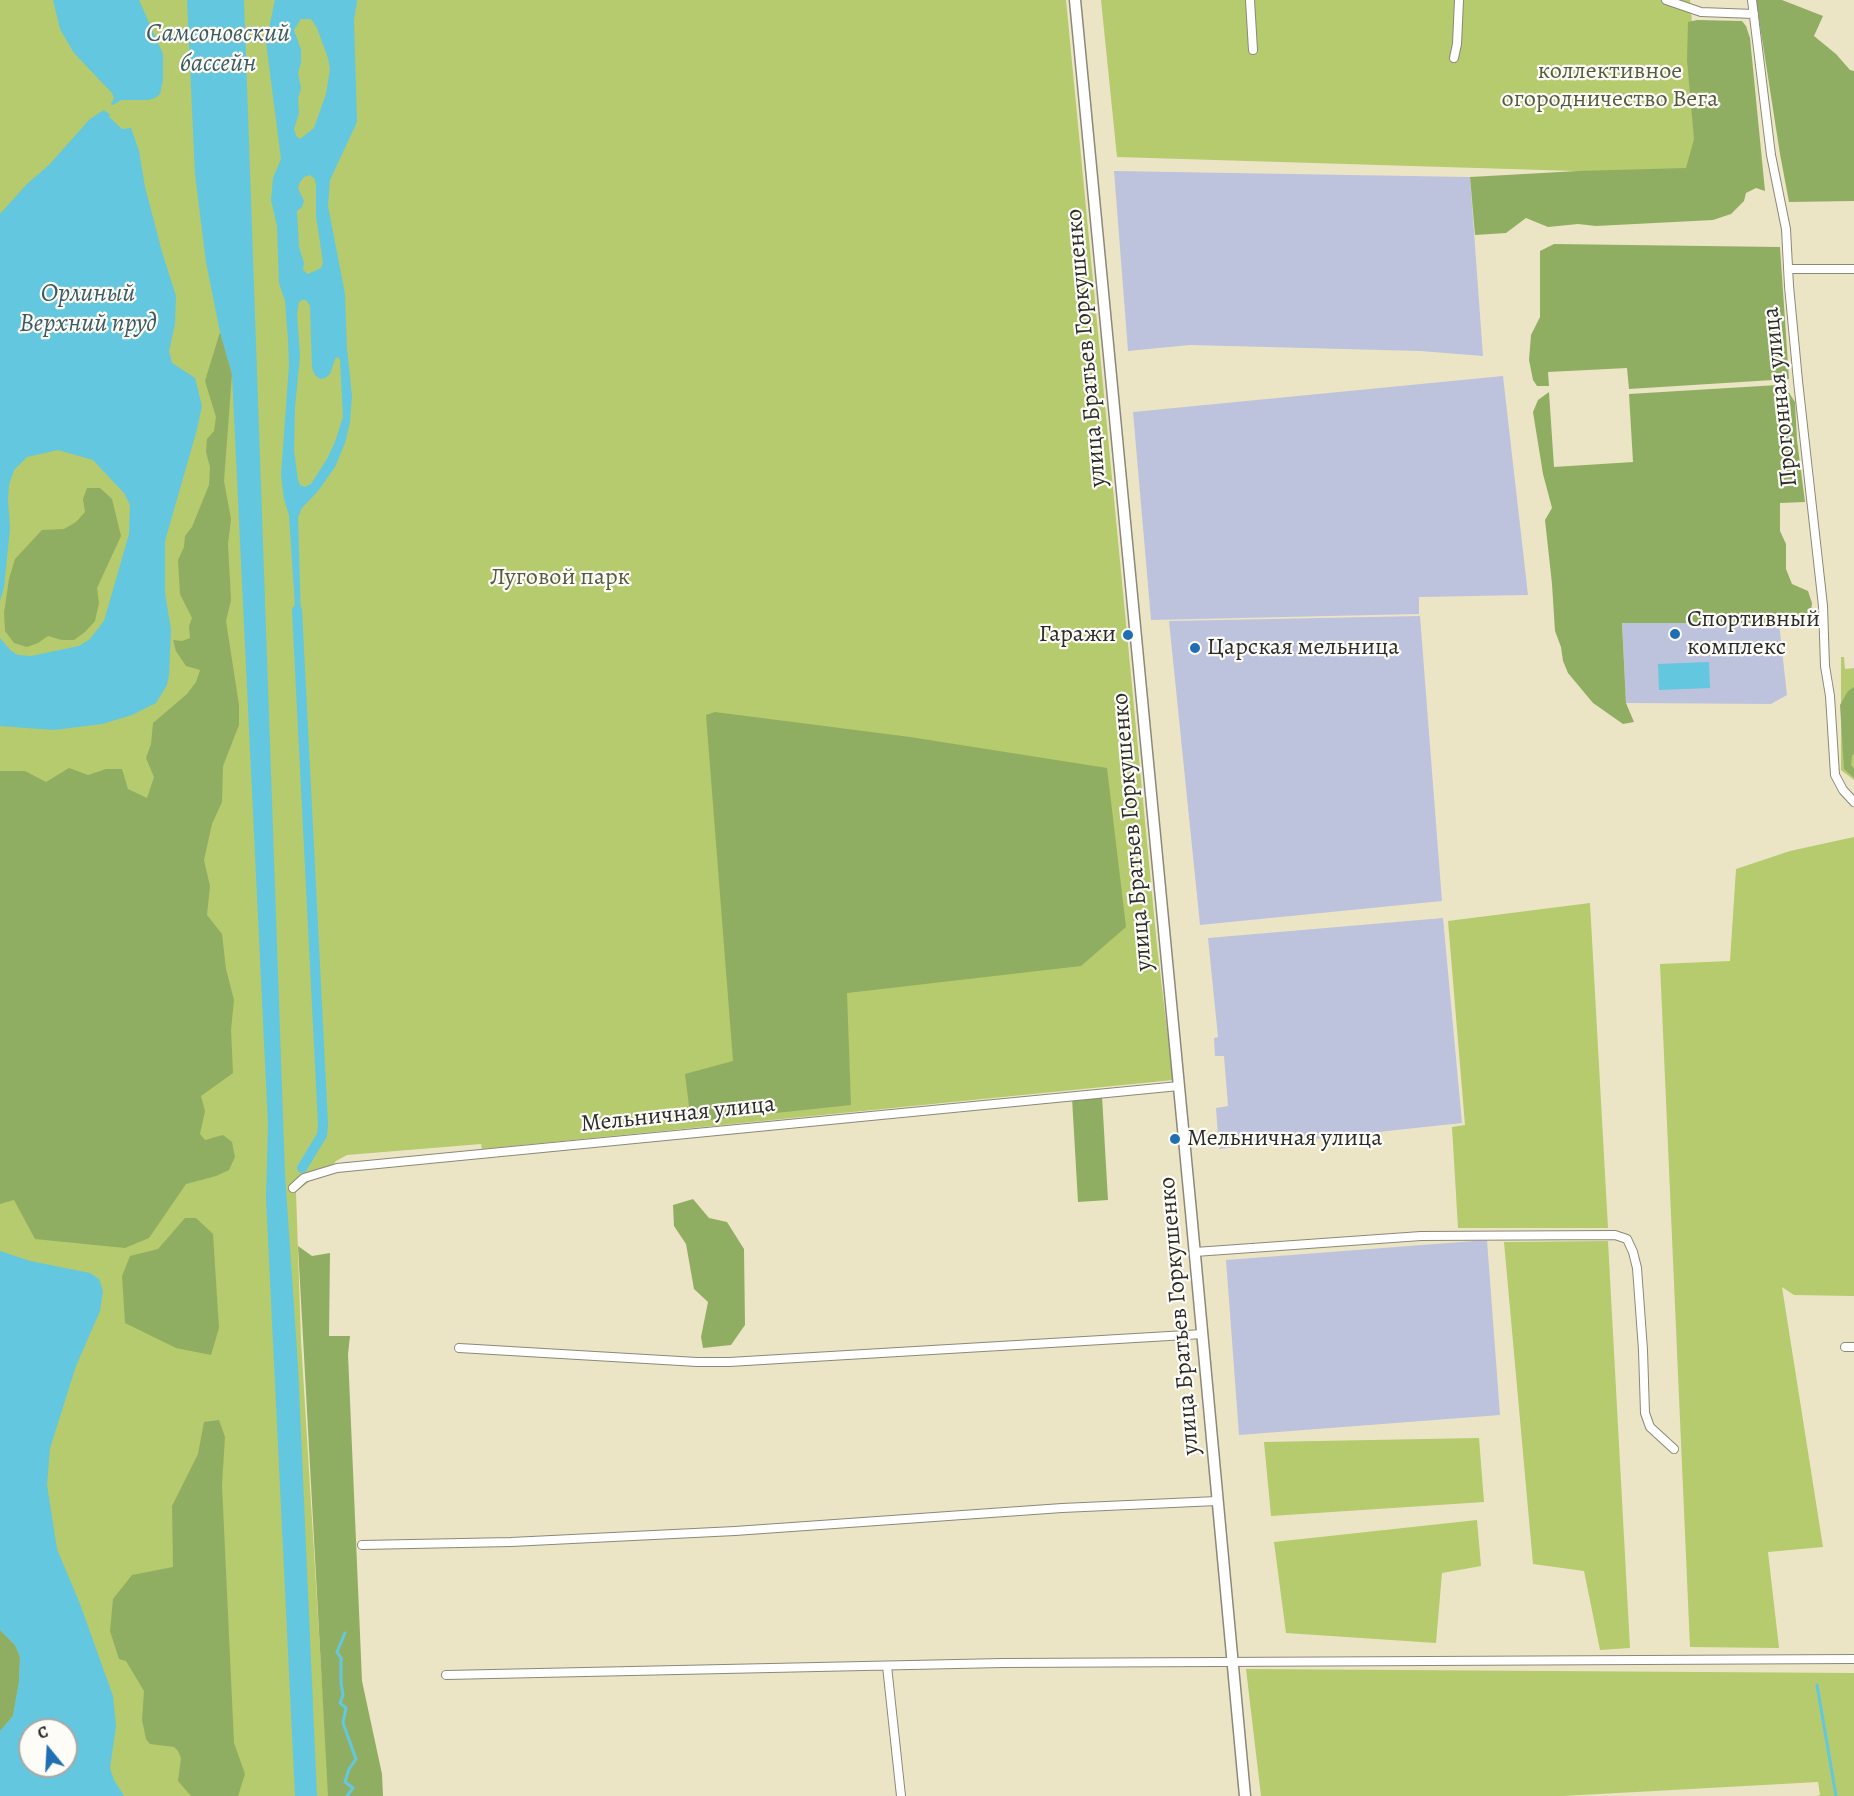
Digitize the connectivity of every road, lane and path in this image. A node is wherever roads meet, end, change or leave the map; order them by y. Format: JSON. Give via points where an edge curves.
{"nodes":[{"id":1,"x":1075,"y":0,"type":"edge"},
{"id":2,"x":1250,"y":0,"type":"edge"},
{"id":3,"x":1459,"y":0,"type":"edge"},
{"id":4,"x":1666,"y":0,"type":"edge"},
{"id":5,"x":1752,"y":0,"type":"edge"},
{"id":6,"x":1754,"y":14,"type":"junction"},
{"id":7,"x":1252,"y":50,"type":"dead end"},
{"id":8,"x":1454,"y":58,"type":"dead end"},
{"id":9,"x":1790,"y":269,"type":"junction"},
{"id":10,"x":1854,"y":269,"type":"edge"},
{"id":11,"x":1854,"y":802,"type":"edge"},
{"id":12,"x":1179,"y":1086,"type":"junction"},
{"id":13,"x":293,"y":1188,"type":"dead end"},
{"id":14,"x":1195,"y":1252,"type":"junction"},
{"id":15,"x":1203,"y":1334,"type":"junction"},
{"id":16,"x":459,"y":1348,"type":"dead end"},
{"id":17,"x":1674,"y":1449,"type":"dead end"},
{"id":18,"x":1217,"y":1501,"type":"junction"},
{"id":19,"x":362,"y":1545,"type":"dead end"},
{"id":20,"x":1854,"y":1659,"type":"edge"},
{"id":21,"x":1232,"y":1665,"type":"junction"},
{"id":22,"x":887,"y":1666,"type":"junction"},
{"id":23,"x":446,"y":1675,"type":"dead end"},
{"id":24,"x":901,"y":1796,"type":"edge"},
{"id":25,"x":1245,"y":1796,"type":"edge"}],
"edges":[{"from":1,"to":12,"type":"street","name":"улица Братьев Горкушенко"},
{"from":2,"to":7,"type":"street"},
{"from":3,"to":8,"type":"street"},
{"from":4,"to":6,"type":"street","via":[[1701,12]]},
{"from":5,"to":6,"type":"street","name":"Прогонная улица"},
{"from":6,"to":9,"type":"street","name":"Прогонная улица"},
{"from":9,"to":10,"type":"street"},
{"from":9,"to":11,"type":"street","name":"Прогонная улица","via":[[1823,606],[1835,775]]},
{"from":12,"to":13,"type":"street","name":"Мельничная улица","via":[[337,1168],[304,1178]]},
{"from":12,"to":14,"type":"street","name":"улица Братьев Горкушенко"},
{"from":14,"to":15,"type":"street","name":"улица Братьев Горкушенко"},
{"from":14,"to":17,"type":"street","via":[[1421,1236],[1627,1239],[1637,1268],[1645,1413],[1650,1427]]},
{"from":15,"to":16,"type":"street","via":[[729,1362]]},
{"from":15,"to":18,"type":"street","name":"улица Братьев Горкушенко"},
{"from":18,"to":19,"type":"street","via":[[735,1531]]},
{"from":18,"to":21,"type":"street","name":"улица Братьев Горкушенко"},
{"from":20,"to":21,"type":"street"},
{"from":21,"to":22,"type":"street"},
{"from":21,"to":25,"type":"street","name":"улица Братьев Горкушенко"},
{"from":22,"to":23,"type":"street"},
{"from":22,"to":24,"type":"street"}]}
